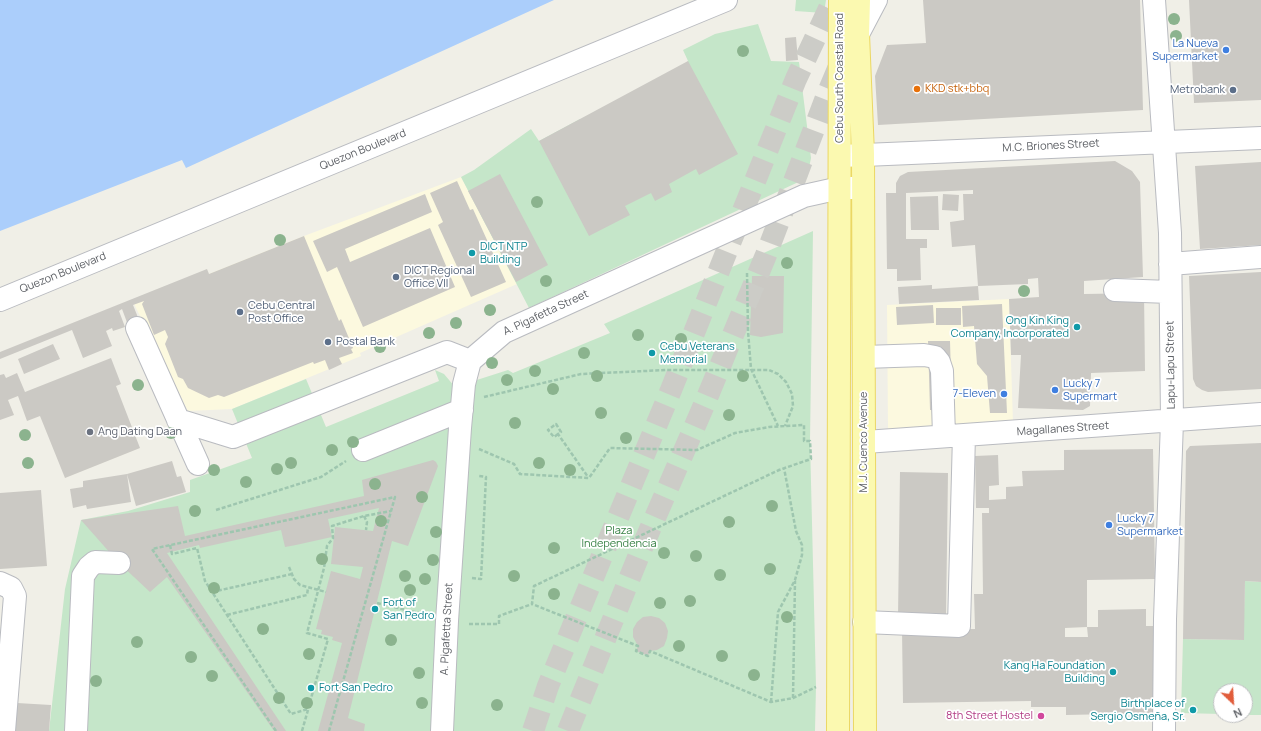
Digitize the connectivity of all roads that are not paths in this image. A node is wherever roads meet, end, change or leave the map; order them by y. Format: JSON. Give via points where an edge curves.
{"nodes":[{"id":1,"x":726,"y":0,"type":"edge"},
{"id":2,"x":840,"y":0,"type":"edge"},
{"id":3,"x":859,"y":0,"type":"edge"},
{"id":4,"x":876,"y":0,"type":"edge"},
{"id":5,"x":1154,"y":0,"type":"edge"},
{"id":6,"x":858,"y":34,"type":"junction"},
{"id":7,"x":839,"y":71,"type":"junction"},
{"id":8,"x":1261,"y":138,"type":"edge"},
{"id":9,"x":1164,"y":143,"type":"junction"},
{"id":10,"x":863,"y":154,"type":"junction"},
{"id":11,"x":841,"y":156,"type":"junction"},
{"id":12,"x":840,"y":188,"type":"junction"},
{"id":13,"x":862,"y":188,"type":"junction"},
{"id":14,"x":1261,"y":257,"type":"edge"},
{"id":15,"x":1170,"y":264,"type":"junction"},
{"id":16,"x":1115,"y":290,"type":"dead end"},
{"id":17,"x":1170,"y":292,"type":"junction"},
{"id":18,"x":0,"y":300,"type":"edge"},
{"id":19,"x":137,"y":328,"type":"dead end"},
{"id":20,"x":864,"y":357,"type":"junction"},
{"id":21,"x":470,"y":361,"type":"junction"},
{"id":22,"x":462,"y":410,"type":"junction"},
{"id":23,"x":1261,"y":414,"type":"edge"},
{"id":24,"x":178,"y":420,"type":"junction"},
{"id":25,"x":1172,"y":421,"type":"junction"},
{"id":26,"x":954,"y":435,"type":"junction"},
{"id":27,"x":865,"y":442,"type":"junction"},
{"id":28,"x":363,"y":450,"type":"road end"},
{"id":29,"x":198,"y":464,"type":"dead end"},
{"id":30,"x":119,"y":563,"type":"dead end"},
{"id":31,"x":0,"y":583,"type":"edge"},
{"id":32,"x":864,"y":622,"type":"junction"},
{"id":33,"x":4,"y":731,"type":"edge"},
{"id":34,"x":76,"y":731,"type":"edge"},
{"id":35,"x":442,"y":731,"type":"edge"},
{"id":36,"x":838,"y":731,"type":"edge"},
{"id":37,"x":865,"y":731,"type":"edge"},
{"id":38,"x":1164,"y":731,"type":"edge"}],
"edges":[{"from":1,"to":18,"type":"street","name":"Quezon Boulevard"},
{"from":2,"to":7,"type":"main road","name":"Cebu South Coastal Road"},
{"from":3,"to":6,"type":"main road","name":"Cebu South Coastal Road"},
{"from":4,"to":6,"type":"street"},
{"from":5,"to":9,"type":"street","name":"Lapu-Lapu Street"},
{"from":6,"to":7,"type":"street"},
{"from":6,"to":10,"type":"main road","name":"Cebu South Coastal Road"},
{"from":7,"to":11,"type":"main road","name":"Cebu South Coastal Road"},
{"from":8,"to":9,"type":"street","name":"M.C. Briones Street"},
{"from":9,"to":10,"type":"street","name":"M.C. Briones Street"},
{"from":9,"to":15,"type":"street","name":"Lapu-Lapu Street"},
{"from":10,"to":11,"type":"street","name":"M.C. Briones Street"},
{"from":10,"to":13,"type":"main road","name":"M.J. Cuenco Avenue"},
{"from":11,"to":12,"type":"main road"},
{"from":12,"to":13,"type":"street","name":"A. Pigafetta Street"},
{"from":12,"to":21,"type":"street","name":"A. Pigafetta Street","via":[[804,196],[504,332]]},
{"from":12,"to":36,"type":"main road"},
{"from":13,"to":20,"type":"main road","name":"M.J. Cuenco Avenue"},
{"from":14,"to":15,"type":"street"},
{"from":15,"to":17,"type":"street","name":"Lapu-Lapu Street"},
{"from":16,"to":17,"type":"street"},
{"from":17,"to":25,"type":"street","name":"Lapu-Lapu Street"},
{"from":19,"to":24,"type":"street"},
{"from":20,"to":26,"type":"street","via":[[935,357],[942,371]]},
{"from":20,"to":27,"type":"main road","name":"M.J. Cuenco Avenue"},
{"from":21,"to":22,"type":"street","name":"A. Pigafetta Street","via":[[464,384]]},
{"from":21,"to":24,"type":"street","via":[[447,352],[233,436]]},
{"from":22,"to":28,"type":"street"},
{"from":22,"to":35,"type":"street","name":"A. Pigafetta Street"},
{"from":23,"to":25,"type":"street","name":"Magallanes Street"},
{"from":24,"to":29,"type":"street"},
{"from":25,"to":26,"type":"street","name":"Magallanes Street"},
{"from":25,"to":38,"type":"street","name":"Lapu-Lapu Street"},
{"from":26,"to":27,"type":"street","name":"Magallanes Street"},
{"from":26,"to":32,"type":"street","via":[[959,626]]},
{"from":27,"to":32,"type":"main road","name":"M.J. Cuenco Avenue"},
{"from":30,"to":34,"type":"street","via":[[95,562],[83,576]]},
{"from":31,"to":33,"type":"street","via":[[11,588],[15,596]]},
{"from":32,"to":37,"type":"main road","name":"M.J. Cuenco Avenue"}]}
